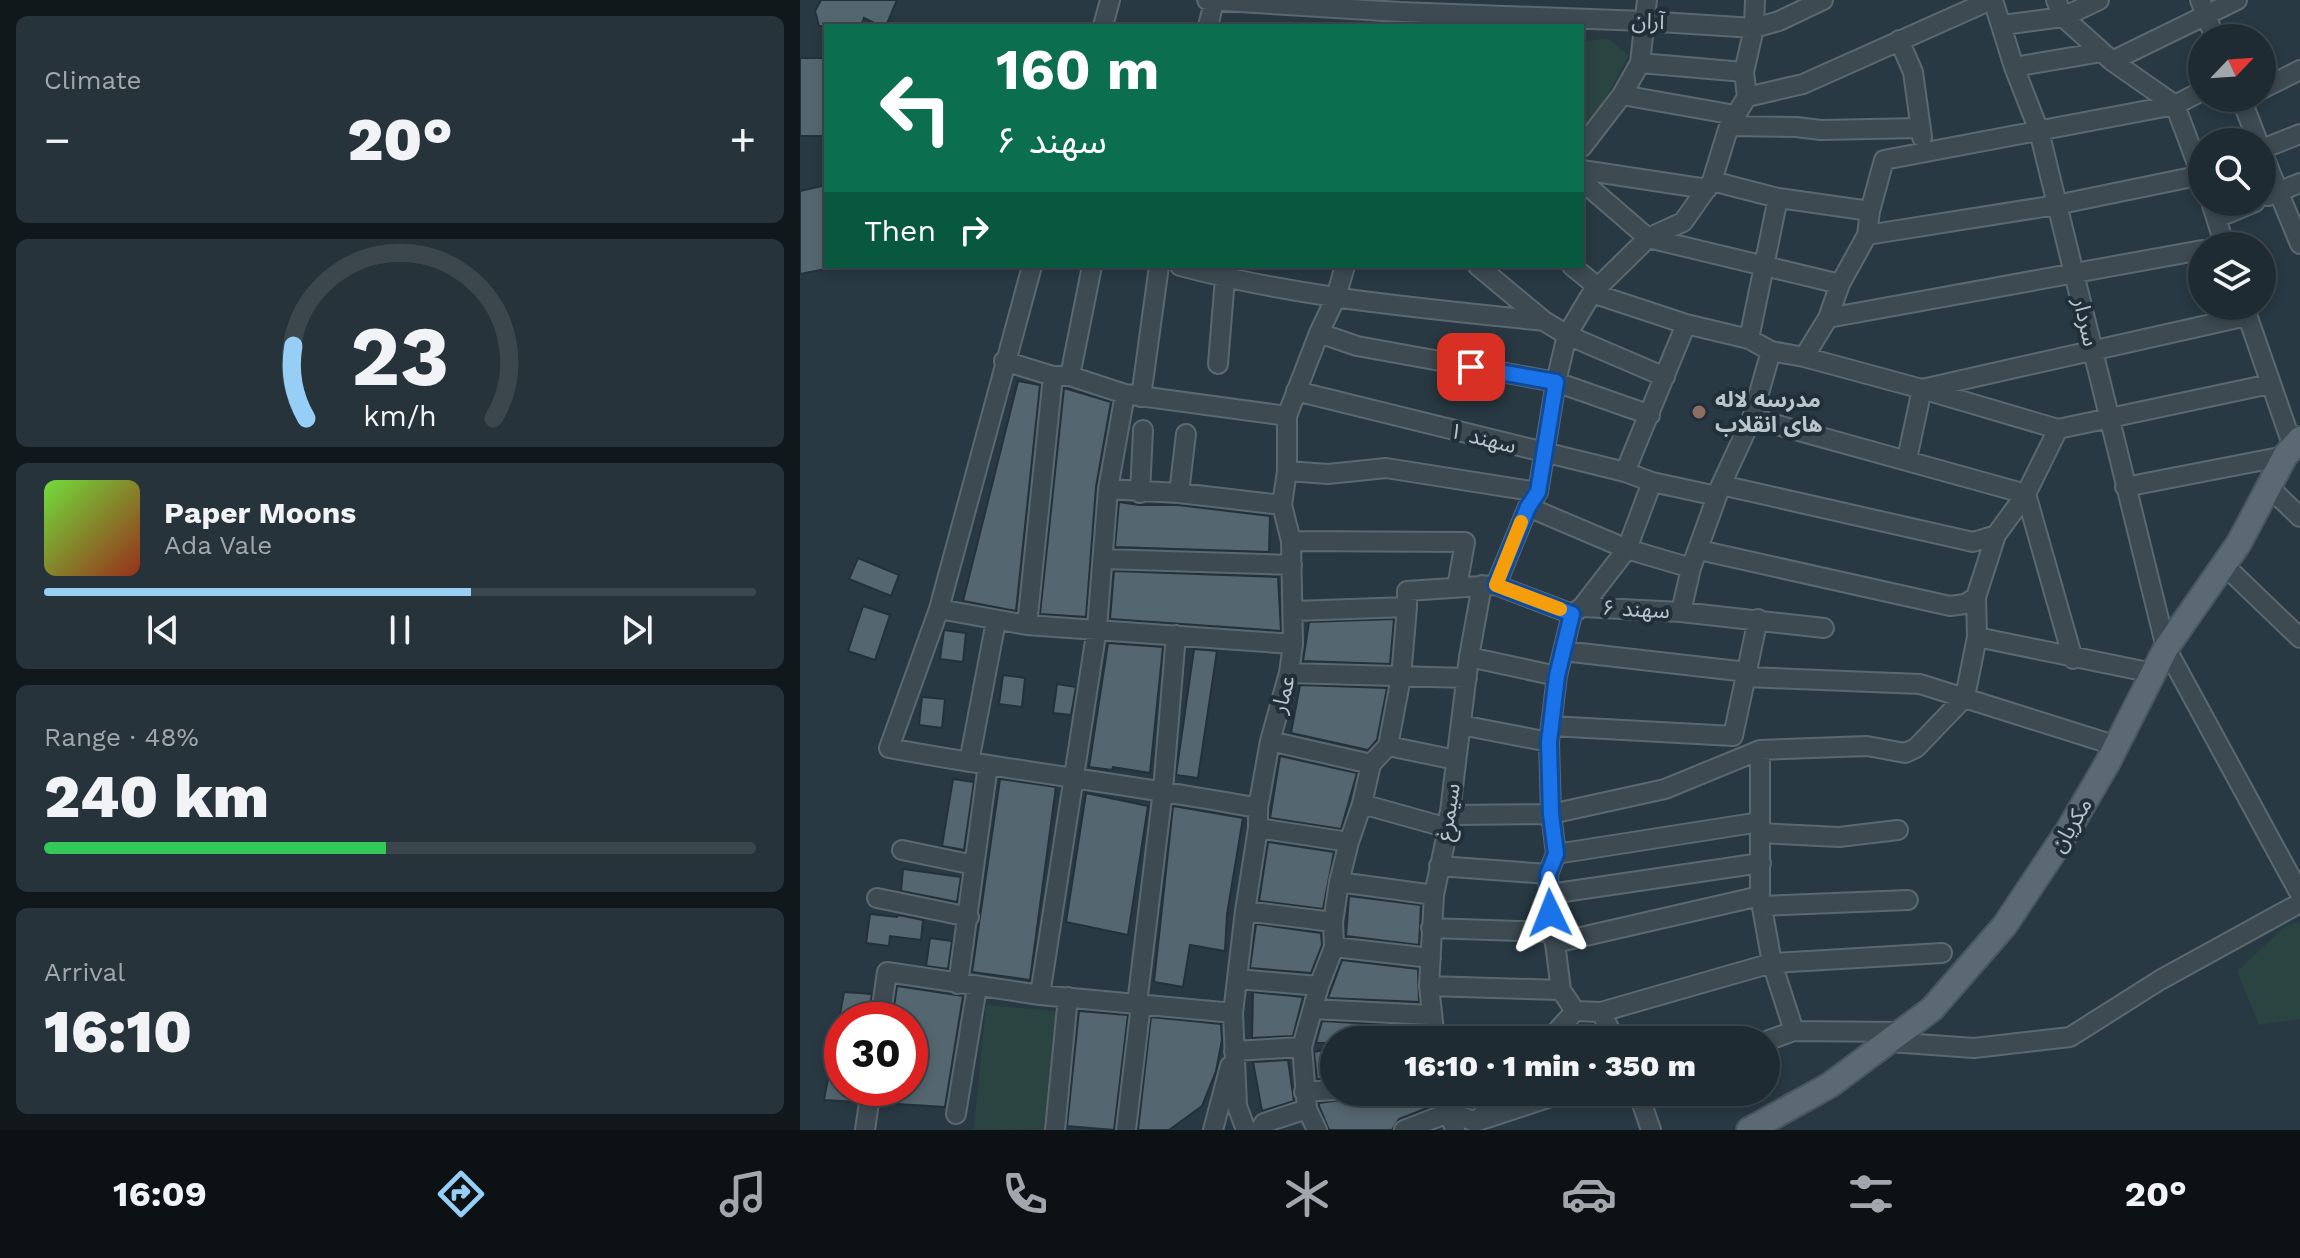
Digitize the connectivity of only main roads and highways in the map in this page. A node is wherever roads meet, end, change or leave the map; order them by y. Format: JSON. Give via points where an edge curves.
{"nodes":[{"id":1,"x":2293,"y":447,"type":"edge"},
{"id":2,"x":1749,"y":1130,"type":"edge"}],
"edges":[{"from":1,"to":2,"type":"main road","name":"مکریان","via":[[2239,543],[2166,648],[2069,829],[2005,925],[1932,1009],[1830,1085]]}]}
